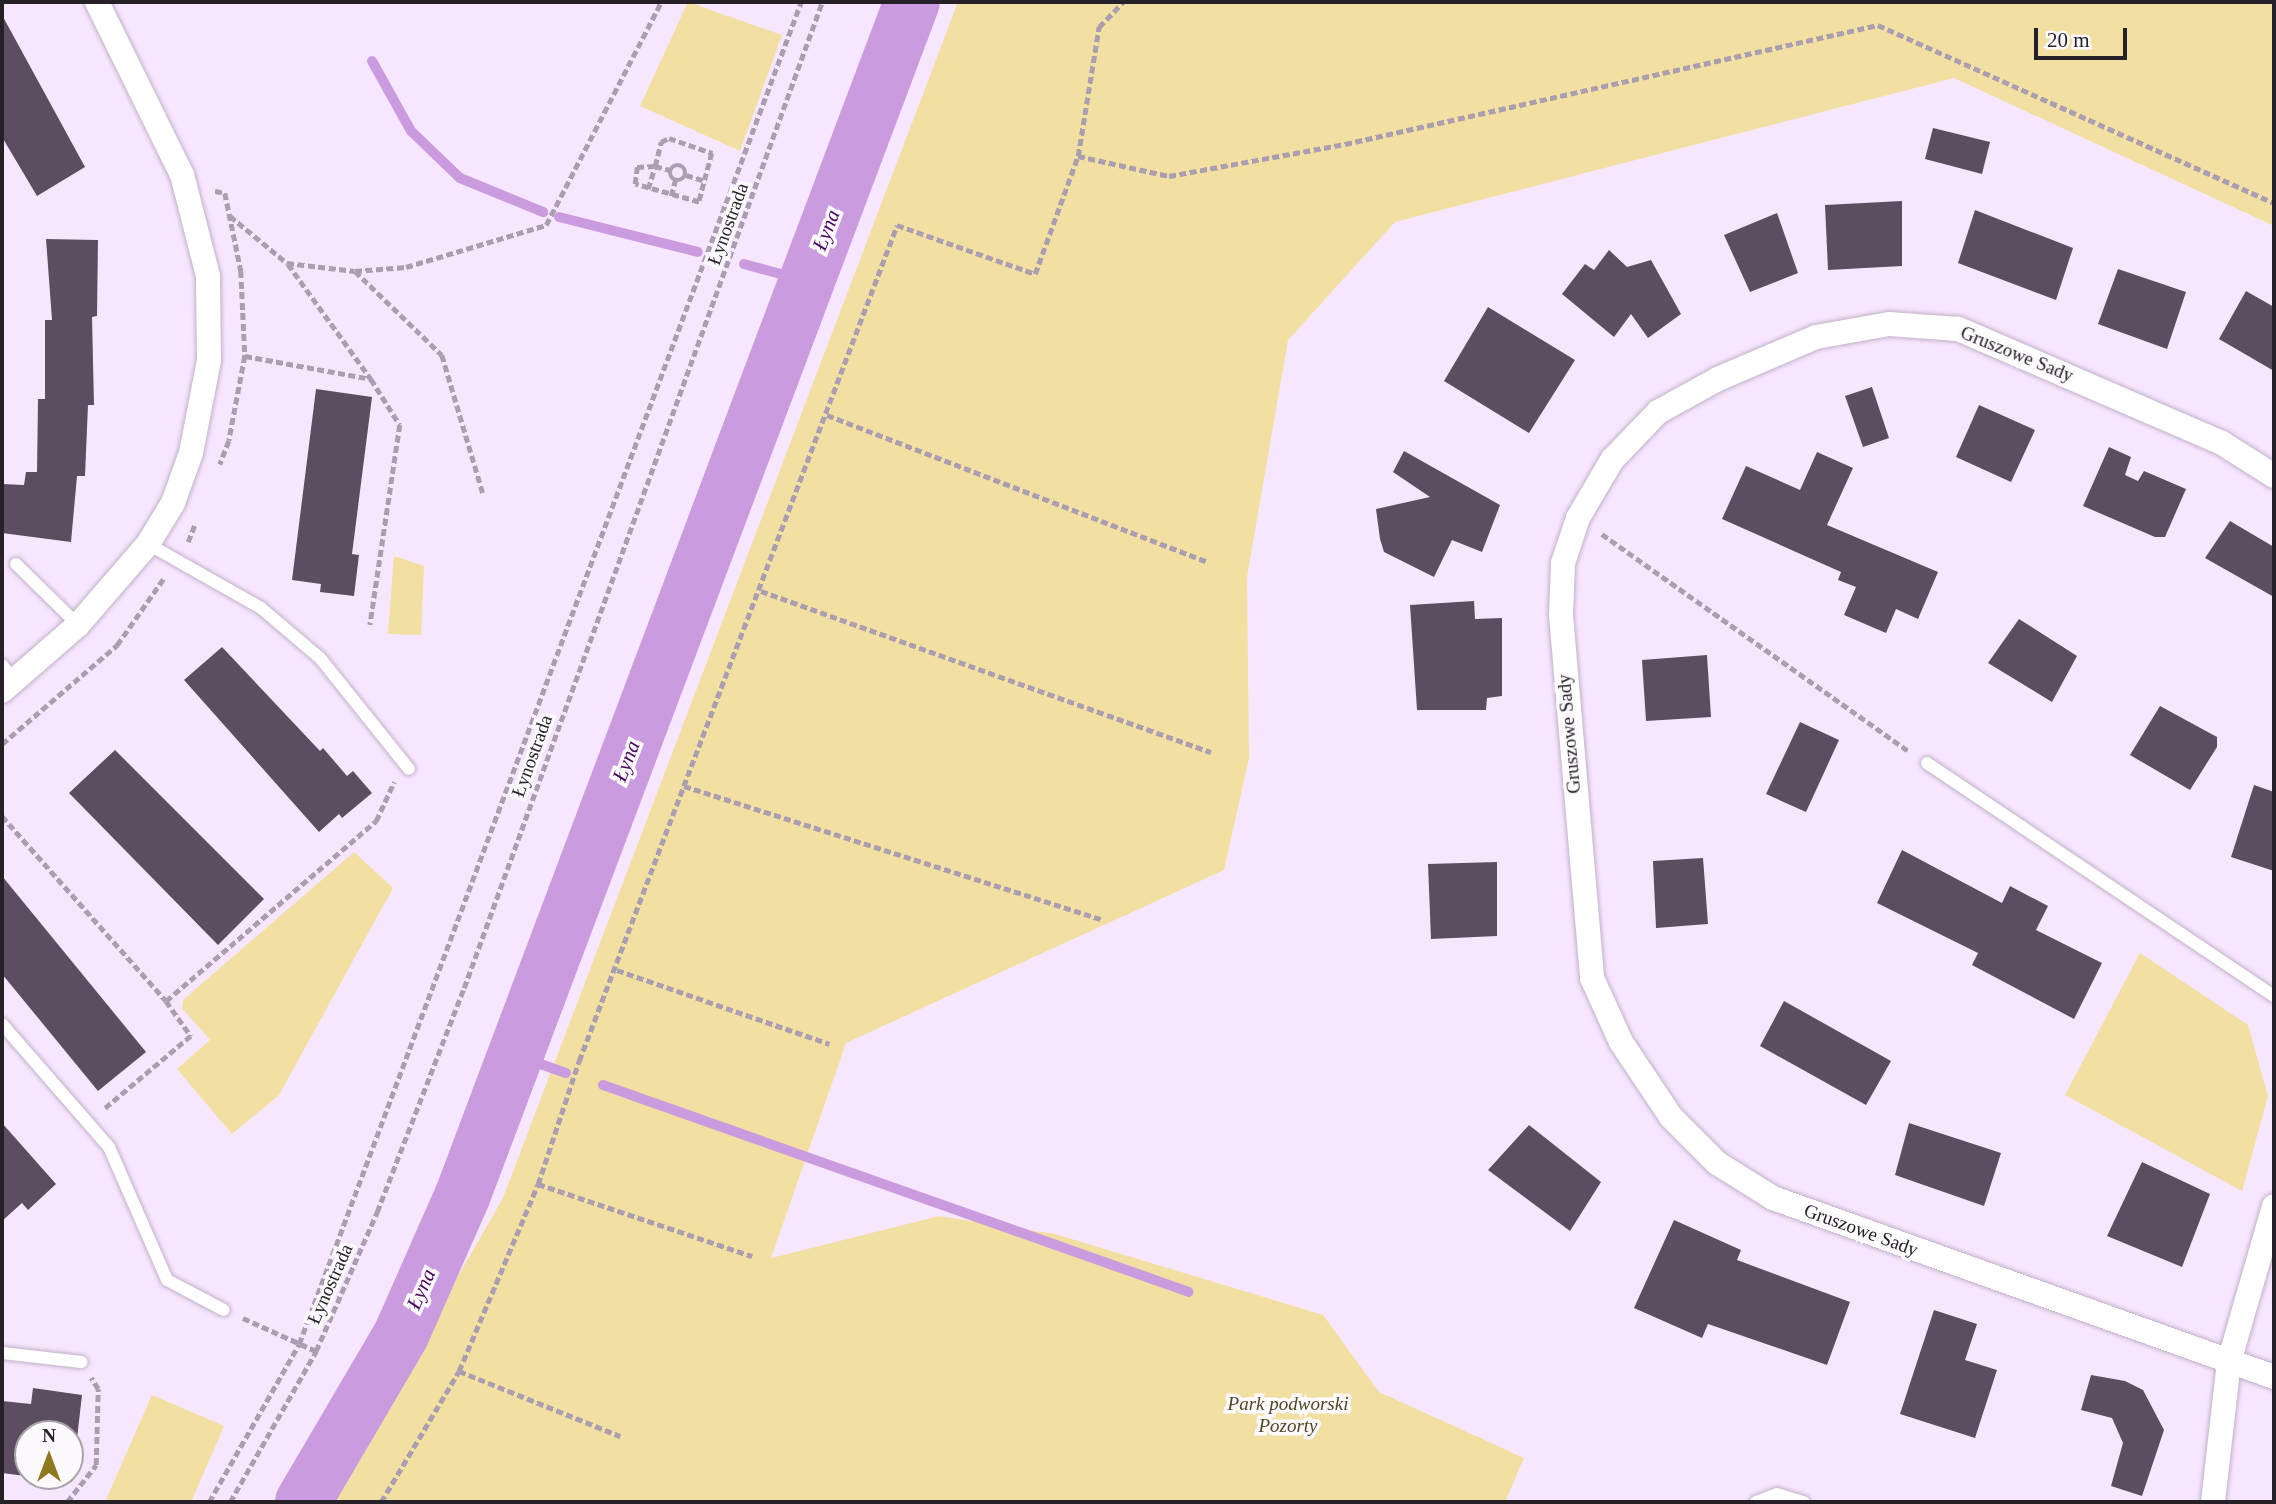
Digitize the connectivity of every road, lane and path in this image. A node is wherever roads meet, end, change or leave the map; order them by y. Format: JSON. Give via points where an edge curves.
{"nodes":[{"id":1,"x":97,"y":2,"type":"edge"},
{"id":2,"x":661,"y":2,"type":"edge"},
{"id":3,"x":801,"y":2,"type":"edge"},
{"id":4,"x":822,"y":2,"type":"edge"},
{"id":5,"x":1123,"y":2,"type":"edge"},
{"id":6,"x":1078,"y":156,"type":"junction"},
{"id":7,"x":655,"y":166,"type":"junction"},
{"id":8,"x":670,"y":170,"type":"junction"},
{"id":9,"x":686,"y":175,"type":"junction"},
{"id":10,"x":675,"y":181,"type":"junction"},
{"id":11,"x":706,"y":181,"type":"junction"},
{"id":12,"x":648,"y":190,"type":"junction"},
{"id":13,"x":671,"y":196,"type":"junction"},
{"id":14,"x":2274,"y":203,"type":"edge"},
{"id":15,"x":230,"y":216,"type":"dead end"},
{"id":16,"x":287,"y":263,"type":"junction"},
{"id":17,"x":355,"y":271,"type":"junction"},
{"id":18,"x":245,"y":356,"type":"dead end"},
{"id":19,"x":371,"y":379,"type":"junction"},
{"id":20,"x":827,"y":415,"type":"junction"},
{"id":21,"x":2274,"y":476,"type":"edge"},
{"id":22,"x":483,"y":493,"type":"dead end"},
{"id":23,"x":1578,"y":518,"type":"junction"},
{"id":24,"x":148,"y":544,"type":"junction"},
{"id":25,"x":1208,"y":562,"type":"dead end"},
{"id":26,"x":16,"y":564,"type":"dead end"},
{"id":27,"x":761,"y":590,"type":"junction"},
{"id":28,"x":78,"y":625,"type":"junction"},
{"id":29,"x":370,"y":625,"type":"dead end"},
{"id":30,"x":6,"y":678,"type":"edge"},
{"id":31,"x":1211,"y":752,"type":"dead end"},
{"id":32,"x":1927,"y":763,"type":"joint"},
{"id":33,"x":409,"y":769,"type":"dead end"},
{"id":34,"x":394,"y":781,"type":"dead end"},
{"id":35,"x":684,"y":786,"type":"junction"},
{"id":36,"x":2,"y":816,"type":"edge"},
{"id":37,"x":1103,"y":920,"type":"dead end"},
{"id":38,"x":617,"y":970,"type":"junction"},
{"id":39,"x":2274,"y":996,"type":"edge"},
{"id":40,"x":166,"y":1001,"type":"junction"},
{"id":41,"x":2,"y":1024,"type":"edge"},
{"id":42,"x":830,"y":1044,"type":"dead end"},
{"id":43,"x":88,"y":1123,"type":"junction"},
{"id":44,"x":538,"y":1184,"type":"junction"},
{"id":45,"x":2274,"y":1206,"type":"edge"},
{"id":46,"x":752,"y":1256,"type":"dead end"},
{"id":47,"x":224,"y":1310,"type":"joint"},
{"id":48,"x":299,"y":1344,"type":"junction"},
{"id":49,"x":316,"y":1351,"type":"junction"},
{"id":50,"x":2,"y":1353,"type":"edge"},
{"id":51,"x":81,"y":1362,"type":"joint"},
{"id":52,"x":2229,"y":1362,"type":"junction"},
{"id":53,"x":459,"y":1371,"type":"junction"},
{"id":54,"x":2274,"y":1377,"type":"edge"},
{"id":55,"x":620,"y":1436,"type":"dead end"},
{"id":56,"x":67,"y":1502,"type":"edge"},
{"id":57,"x":209,"y":1502,"type":"edge"},
{"id":58,"x":230,"y":1502,"type":"edge"},
{"id":59,"x":380,"y":1502,"type":"edge"},
{"id":60,"x":1756,"y":1502,"type":"edge"},
{"id":61,"x":1804,"y":1502,"type":"edge"},
{"id":62,"x":2213,"y":1502,"type":"edge"}],
"edges":[{"from":1,"to":24,"type":"street","via":[[182,175],[208,276],[209,360],[197,426],[173,503]]},
{"from":2,"to":17,"type":"path","via":[[546,225],[406,267]]},
{"from":3,"to":48,"type":"path"},
{"from":4,"to":49,"type":"path","name":"Łynostrada","via":[[464,988],[377,1212]]},
{"from":5,"to":6,"type":"path","via":[[1099,27]]},
{"from":6,"to":14,"type":"path","via":[[1169,176],[1345,144],[1878,25]]},
{"from":6,"to":20,"type":"path","via":[[1035,274],[897,225]]},
{"from":7,"to":8,"type":"path"},
{"from":7,"to":11,"type":"path","via":[[664,139],[709,149],[713,157]]},
{"from":7,"to":12,"type":"path"},
{"from":7,"to":12,"type":"path","via":[[637,167],[635,184]]},
{"from":8,"to":9,"type":"path","via":[[679,164]]},
{"from":8,"to":10,"type":"path"},
{"from":9,"to":10,"type":"path"},
{"from":9,"to":11,"type":"path"},
{"from":10,"to":13,"type":"path"},
{"from":11,"to":13,"type":"path","via":[[699,202]]},
{"from":12,"to":13,"type":"path"},
{"from":15,"to":16,"type":"path"},
{"from":16,"to":17,"type":"path"},
{"from":16,"to":19,"type":"path"},
{"from":17,"to":22,"type":"path","via":[[442,355]]},
{"from":18,"to":19,"type":"path"},
{"from":19,"to":29,"type":"path","via":[[400,425]]},
{"from":20,"to":25,"type":"path"},
{"from":20,"to":27,"type":"path"},
{"from":21,"to":23,"type":"street","name":"Gruszowe Sady","via":[[2222,443],[1958,328],[1889,324],[1816,337],[1718,379],[1658,412],[1612,460]]},
{"from":23,"to":32,"type":"path"},
{"from":23,"to":52,"type":"street","name":"Gruszowe Sady","via":[[1563,564],[1561,615],[1592,978],[1621,1041],[1671,1117],[1717,1163],[1773,1198]]},
{"from":24,"to":28,"type":"street"},
{"from":24,"to":33,"type":"lane","via":[[261,608],[320,658]]},
{"from":26,"to":28,"type":"lane"},
{"from":27,"to":31,"type":"path"},
{"from":27,"to":35,"type":"path"},
{"from":28,"to":30,"type":"street"},
{"from":32,"to":39,"type":"lane"},
{"from":34,"to":40,"type":"path","via":[[376,821]]},
{"from":35,"to":37,"type":"path"},
{"from":35,"to":38,"type":"path"},
{"from":36,"to":40,"type":"path"},
{"from":38,"to":42,"type":"path"},
{"from":38,"to":44,"type":"path","via":[[574,1073]]},
{"from":40,"to":43,"type":"path","via":[[191,1036]]},
{"from":41,"to":43,"type":"lane"},
{"from":43,"to":47,"type":"lane","via":[[110,1147],[167,1280]]},
{"from":44,"to":46,"type":"path"},
{"from":44,"to":53,"type":"path"},
{"from":45,"to":52,"type":"street"},
{"from":47,"to":48,"type":"path"},
{"from":48,"to":49,"type":"path"},
{"from":48,"to":57,"type":"path"},
{"from":49,"to":58,"type":"path","name":"Łynostrada"},
{"from":50,"to":51,"type":"lane"},
{"from":51,"to":56,"type":"path","via":[[98,1389],[96,1465]]},
{"from":52,"to":54,"type":"street","name":"Gruszowe Sady"},
{"from":52,"to":62,"type":"street"},
{"from":53,"to":55,"type":"path"},
{"from":53,"to":59,"type":"path"},
{"from":60,"to":61,"type":"lane","via":[[1777,1494]]}]}
